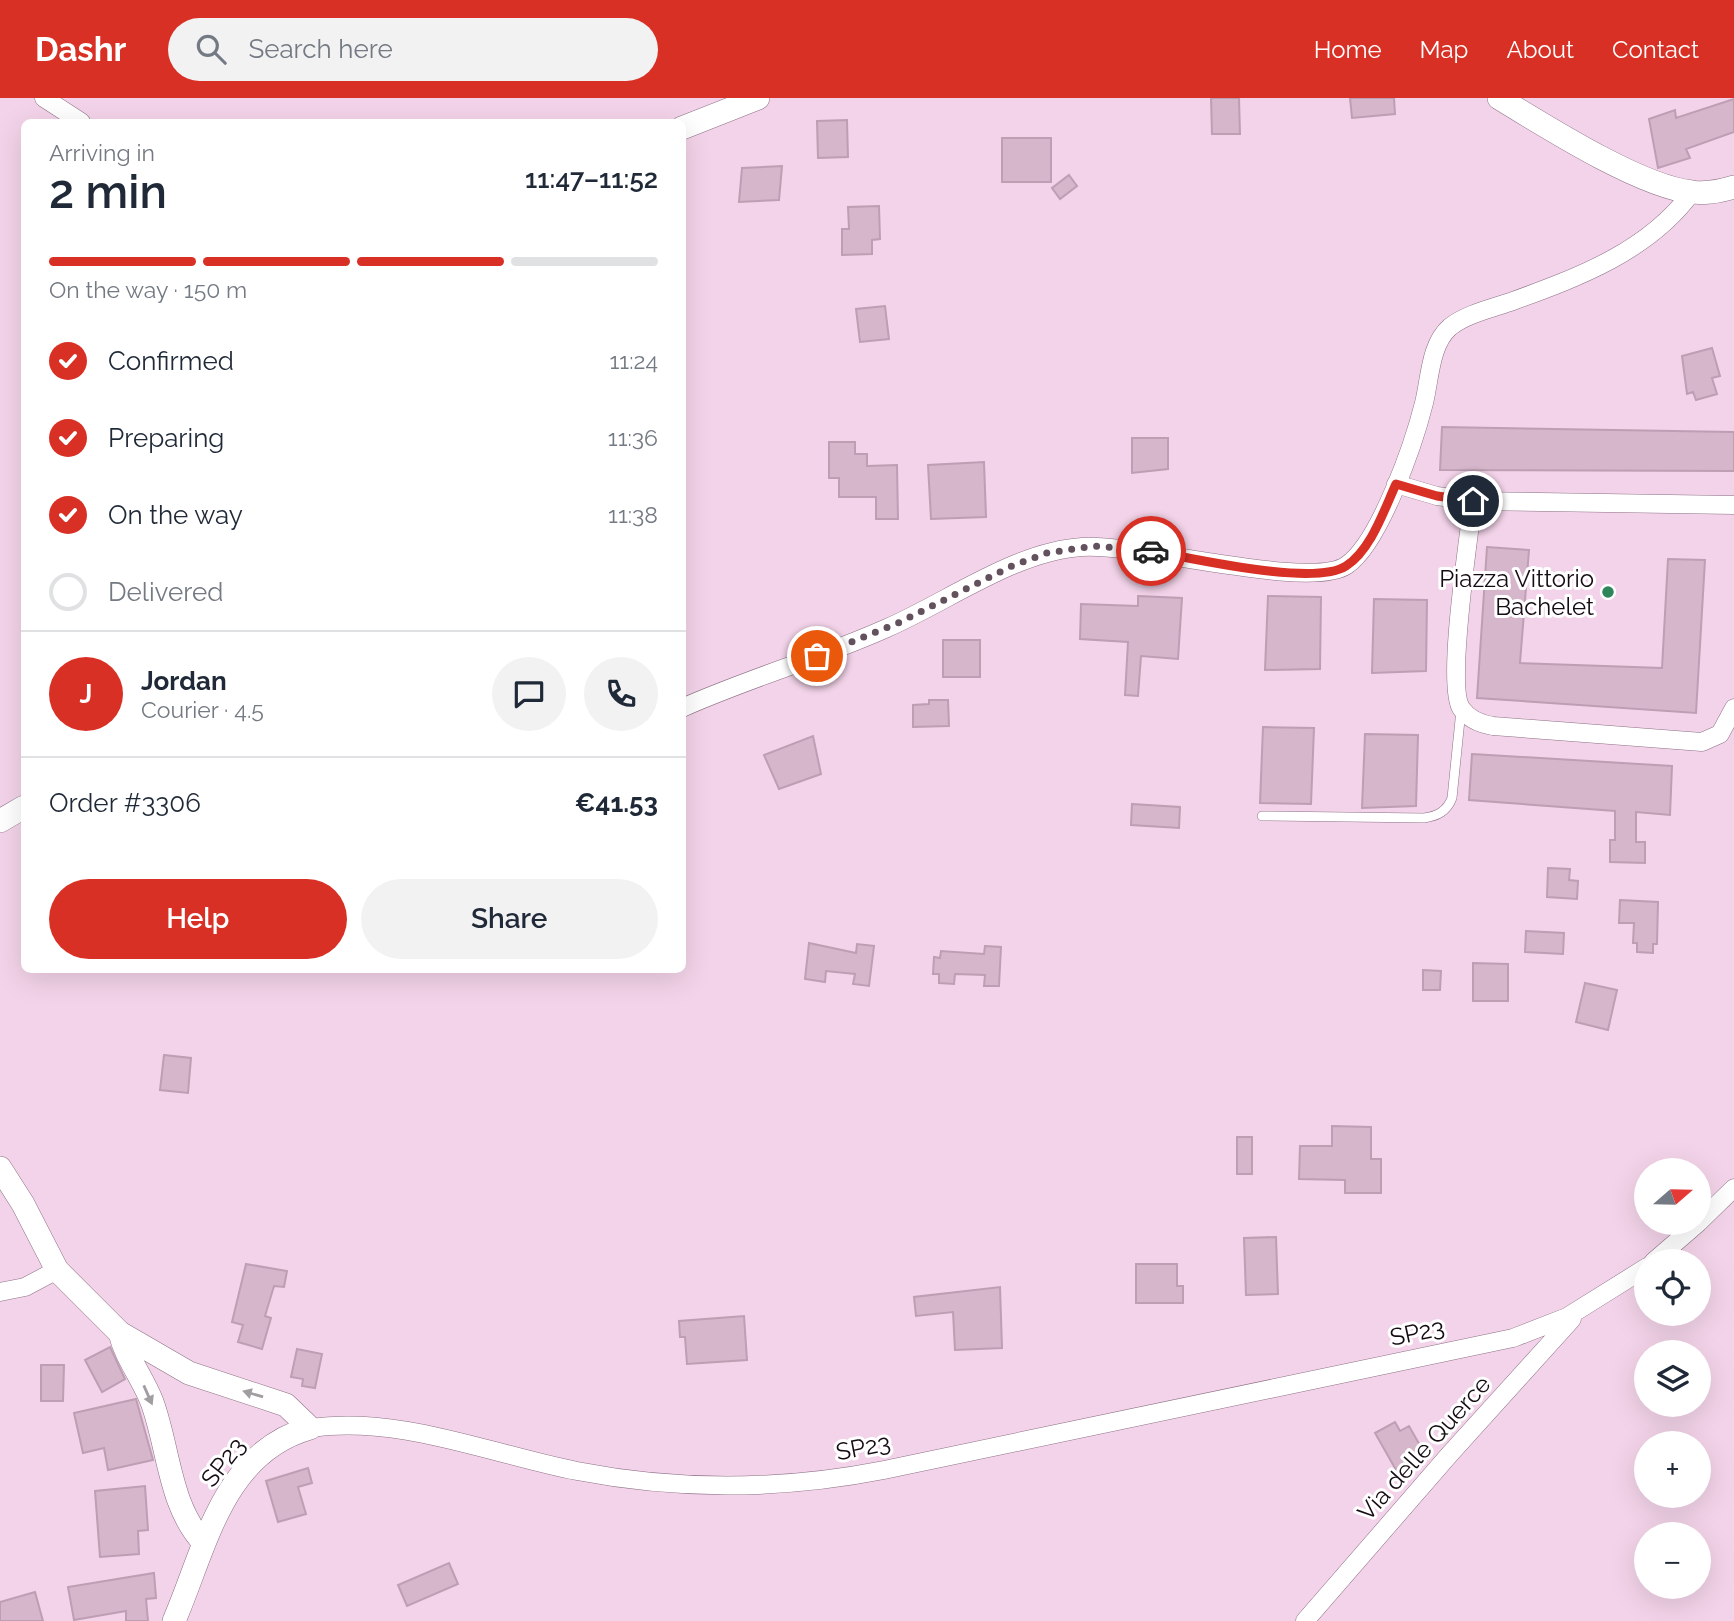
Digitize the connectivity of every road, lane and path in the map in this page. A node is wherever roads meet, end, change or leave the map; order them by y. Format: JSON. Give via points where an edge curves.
{"nodes":[{"id":1,"x":44,"y":98,"type":"edge"},
{"id":2,"x":758,"y":98,"type":"edge"},
{"id":3,"x":1500,"y":98,"type":"edge"},
{"id":4,"x":76,"y":119,"type":"edge"},
{"id":5,"x":686,"y":126,"type":"edge"},
{"id":6,"x":1734,"y":187,"type":"edge"},
{"id":7,"x":1692,"y":192,"type":"junction"},
{"id":8,"x":1396,"y":484,"type":"junction"},
{"id":9,"x":1473,"y":501,"type":"junction"},
{"id":10,"x":1734,"y":505,"type":"edge"},
{"id":11,"x":686,"y":706,"type":"edge"},
{"id":12,"x":1461,"y":708,"type":"junction"},
{"id":13,"x":1734,"y":708,"type":"edge"},
{"id":14,"x":21,"y":809,"type":"edge"},
{"id":15,"x":1262,"y":816,"type":"dead end"},
{"id":16,"x":0,"y":821,"type":"edge"},
{"id":17,"x":0,"y":1168,"type":"edge"},
{"id":18,"x":1734,"y":1188,"type":"edge"},
{"id":19,"x":1712,"y":1210,"type":"edge"},
{"id":20,"x":1684,"y":1236,"type":"edge"},
{"id":21,"x":1668,"y":1249,"type":"edge"},
{"id":22,"x":57,"y":1270,"type":"junction"},
{"id":23,"x":1634,"y":1275,"type":"edge"},
{"id":24,"x":0,"y":1292,"type":"edge"},
{"id":25,"x":1582,"y":1309,"type":"junction"},
{"id":26,"x":120,"y":1333,"type":"junction"},
{"id":27,"x":310,"y":1428,"type":"junction"},
{"id":28,"x":204,"y":1544,"type":"junction"},
{"id":29,"x":174,"y":1621,"type":"edge"},
{"id":30,"x":1305,"y":1621,"type":"edge"}],
"edges":[{"from":1,"to":4,"type":"street"},
{"from":2,"to":5,"type":"street"},
{"from":3,"to":7,"type":"street","via":[[1613,162]]},
{"from":6,"to":7,"type":"street"},
{"from":7,"to":8,"type":"street","via":[[1655,232],[1608,261],[1447,330],[1434,355],[1417,429]]},
{"from":8,"to":9,"type":"street"},
{"from":8,"to":11,"type":"street","via":[[1364,547],[1335,572],[1232,566],[1131,548],[1063,549],[1021,562],[873,634]]},
{"from":9,"to":10,"type":"street"},
{"from":9,"to":12,"type":"street","via":[[1456,678]]},
{"from":12,"to":13,"type":"street","via":[[1474,721],[1493,726],[1702,742],[1720,734]]},
{"from":12,"to":15,"type":"lane","via":[[1452,798],[1446,810],[1424,818]]},
{"from":14,"to":16,"type":"street"},
{"from":17,"to":22,"type":"street"},
{"from":18,"to":19,"type":"street"},
{"from":20,"to":21,"type":"street"},
{"from":22,"to":24,"type":"street","via":[[33,1284]]},
{"from":22,"to":26,"type":"street"},
{"from":23,"to":25,"type":"street","name":"SP23","number":"SP23"},
{"from":25,"to":27,"type":"street","name":"SP23","number":"SP23","via":[[1541,1329],[1498,1342],[884,1470],[783,1485],[716,1486],[629,1479],[393,1430],[349,1425]]},
{"from":25,"to":30,"type":"street","name":"Via delle Querce"},
{"from":27,"to":26,"type":"street","one_way":true,"via":[[286,1405],[189,1373]]},
{"from":26,"to":28,"type":"street","one_way":true,"via":[[153,1405],[186,1516]]},
{"from":27,"to":28,"type":"street","name":"SP23","number":"SP23","via":[[270,1445],[248,1464],[227,1494]]},
{"from":28,"to":29,"type":"street","name":"SP23","number":"SP23"}]}
